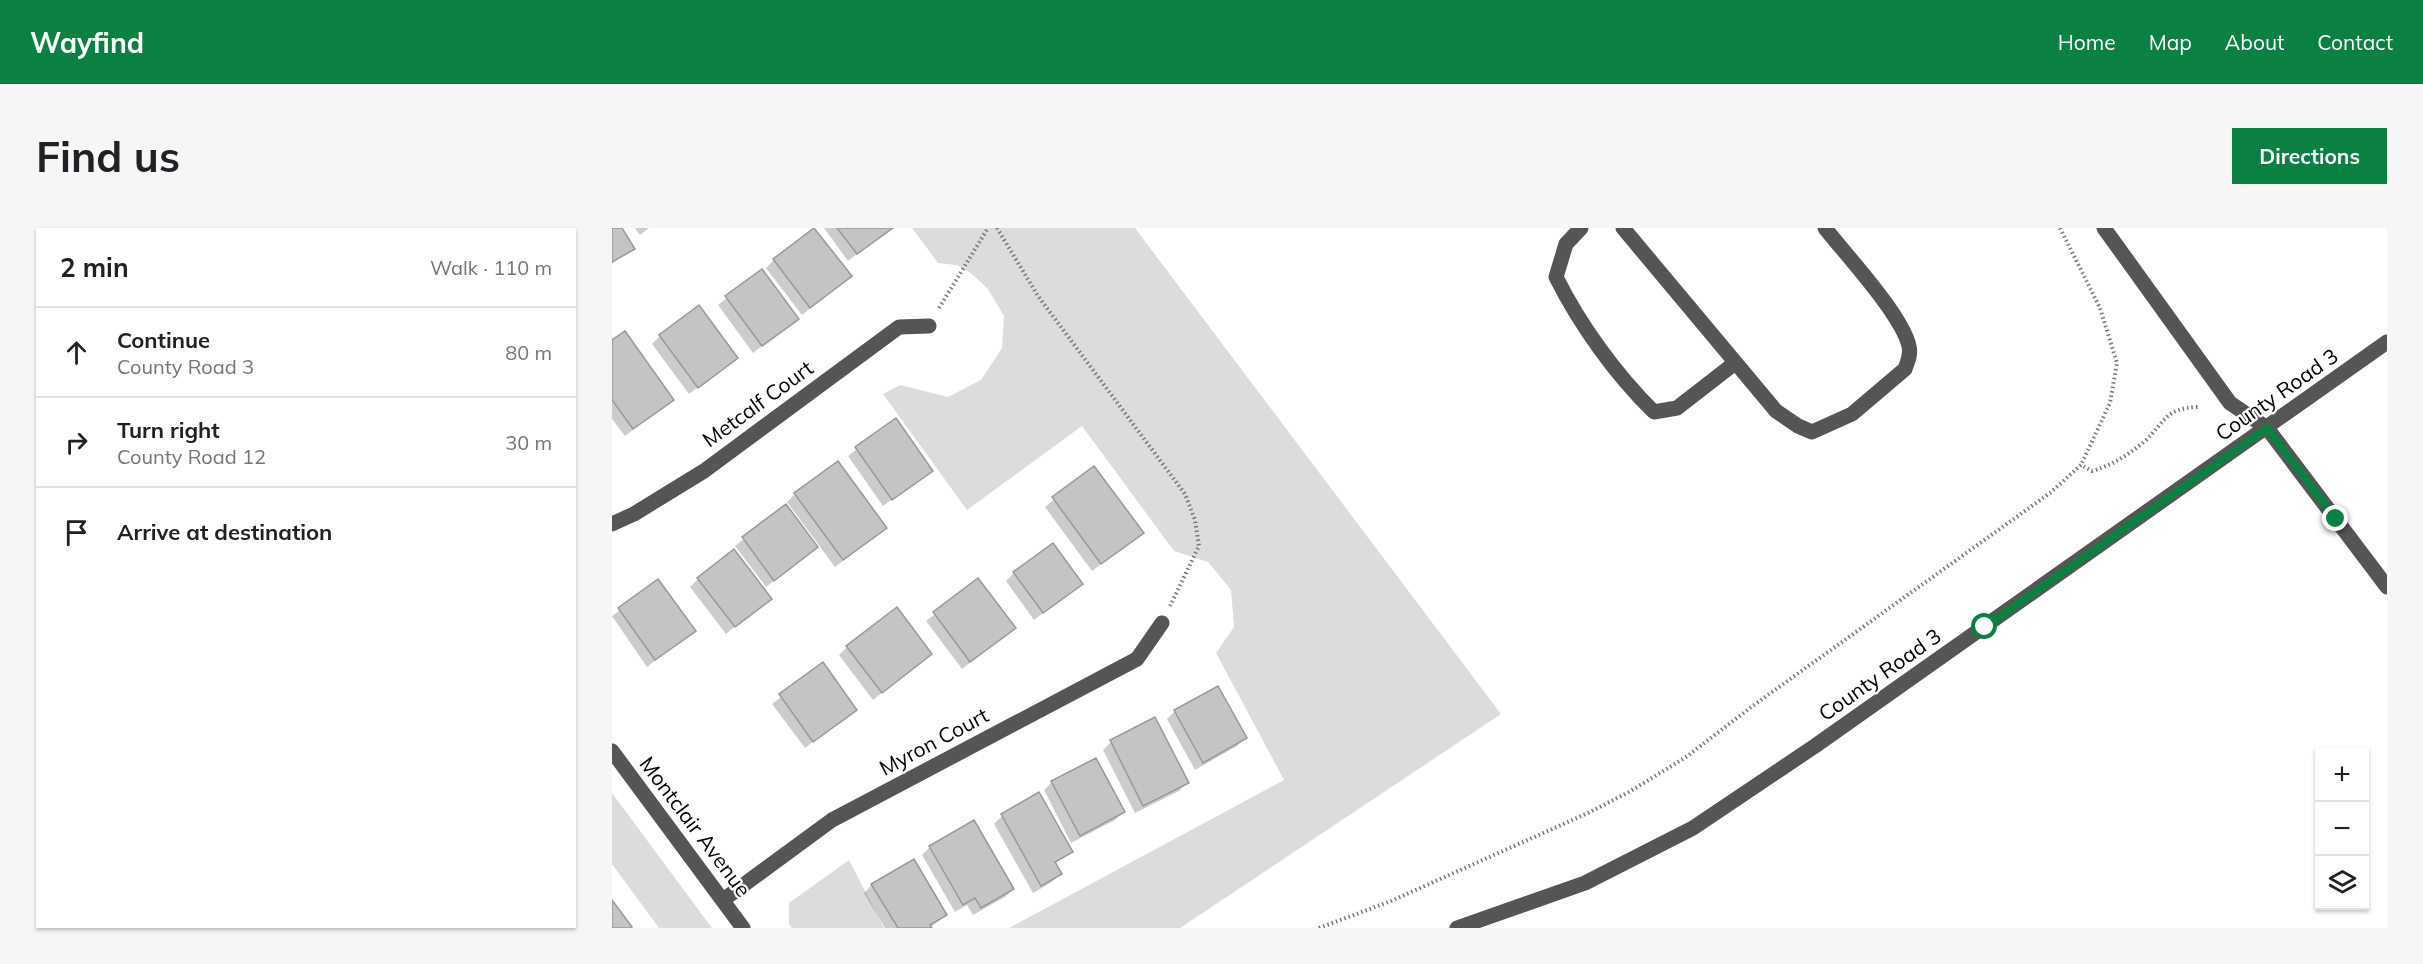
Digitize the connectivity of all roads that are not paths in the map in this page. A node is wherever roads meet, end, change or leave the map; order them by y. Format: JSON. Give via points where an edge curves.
{"nodes":[{"id":1,"x":1581,"y":228,"type":"edge"},
{"id":2,"x":1623,"y":228,"type":"edge"},
{"id":3,"x":1826,"y":228,"type":"edge"},
{"id":4,"x":2104,"y":228,"type":"edge"},
{"id":5,"x":929,"y":326,"type":"road end"},
{"id":6,"x":2387,"y":342,"type":"edge"},
{"id":7,"x":1735,"y":363,"type":"junction"},
{"id":8,"x":2267,"y":428,"type":"junction"},
{"id":9,"x":612,"y":524,"type":"edge"},
{"id":10,"x":2387,"y":587,"type":"edge"},
{"id":11,"x":1162,"y":623,"type":"road end"},
{"id":12,"x":612,"y":751,"type":"edge"},
{"id":13,"x":723,"y":900,"type":"junction"},
{"id":14,"x":743,"y":928,"type":"edge"},
{"id":15,"x":1457,"y":928,"type":"edge"}],
"edges":[{"from":1,"to":7,"type":"street","via":[[1566,244],[1556,277],[1574,313],[1654,412],[1677,408]]},
{"from":2,"to":7,"type":"street"},
{"from":3,"to":7,"type":"street","via":[[1900,324],[1910,348],[1905,369],[1852,414],[1812,432],[1776,411]]},
{"from":4,"to":8,"type":"street","via":[[2230,403]]},
{"from":5,"to":9,"type":"street","name":"Metcalf Court","via":[[899,327],[704,471]]},
{"from":6,"to":8,"type":"street","name":"County Road 3"},
{"from":8,"to":10,"type":"street"},
{"from":8,"to":15,"type":"street","name":"County Road 3","via":[[1693,828],[1585,883]]},
{"from":11,"to":13,"type":"street","name":"Myron Court","via":[[1137,659],[832,820]]},
{"from":12,"to":13,"type":"street","name":"Montclair Avenue"},
{"from":13,"to":14,"type":"street","name":"Montclair Avenue"}]}
